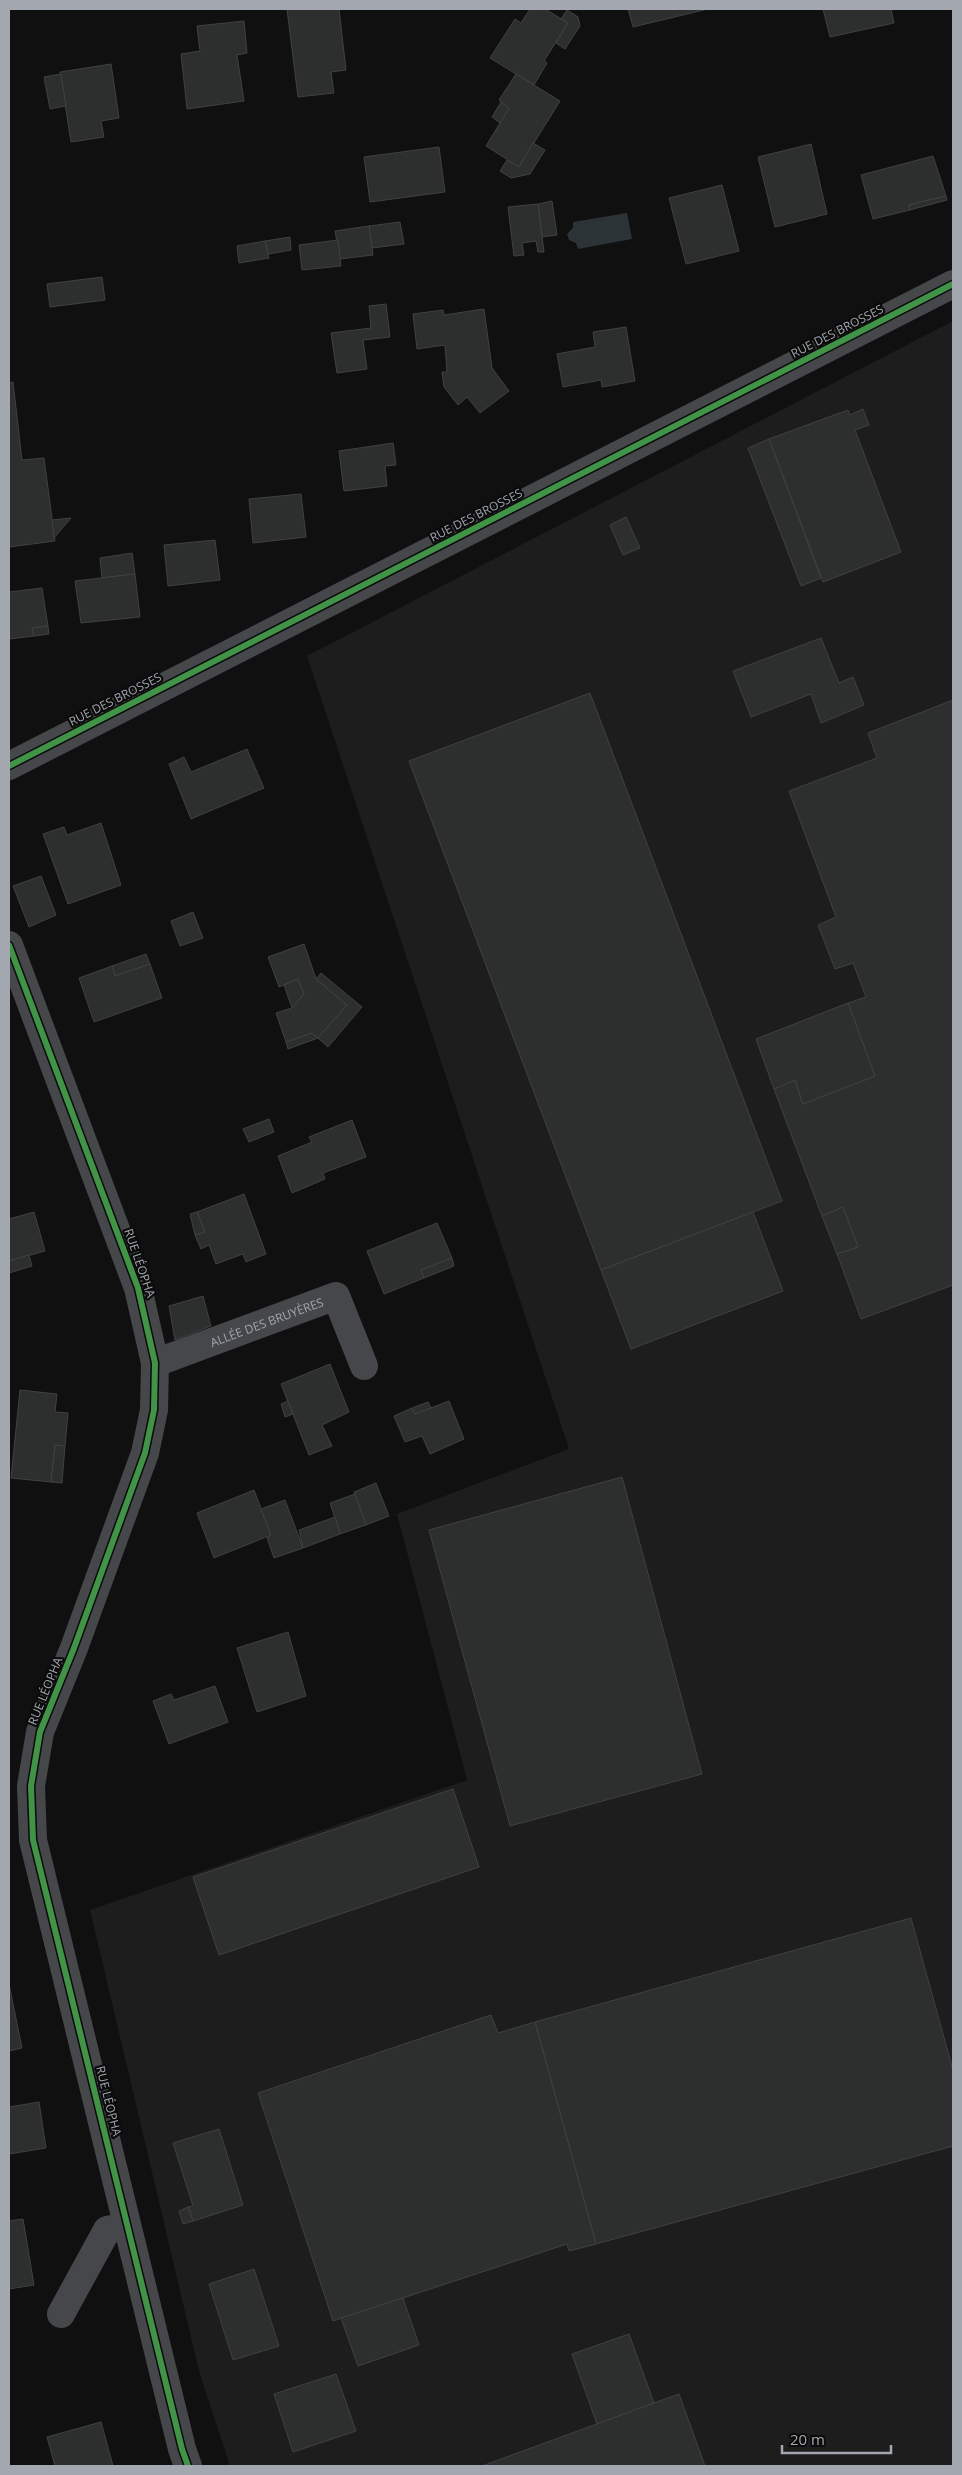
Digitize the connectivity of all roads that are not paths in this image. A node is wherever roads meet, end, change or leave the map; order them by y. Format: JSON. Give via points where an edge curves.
{"nodes":[{"id":1,"x":953,"y":284,"type":"edge"},
{"id":2,"x":9,"y":766,"type":"edge"},
{"id":3,"x":9,"y":945,"type":"edge"},
{"id":4,"x":155,"y":1363,"type":"junction"},
{"id":5,"x":364,"y":1366,"type":"dead end"},
{"id":6,"x":128,"y":2226,"type":"junction"},
{"id":7,"x":61,"y":2314,"type":"dead end"},
{"id":8,"x":188,"y":2466,"type":"edge"}],
"edges":[{"from":1,"to":2,"type":"street","name":"RUE DES BROSSES"},
{"from":3,"to":4,"type":"street","name":"RUE LÉOPHA","via":[[138,1288]]},
{"from":4,"to":5,"type":"street","name":"ALLÉE DES BRUYÈRES","via":[[336,1296]]},
{"from":4,"to":6,"type":"street","name":"RUE LÉOPHA","via":[[154,1410],[145,1453],[40,1732],[31,1786],[33,1840]]},
{"from":6,"to":7,"type":"street","via":[[107,2230]]},
{"from":6,"to":8,"type":"street","name":"RUE LÉOPHA"}]}
